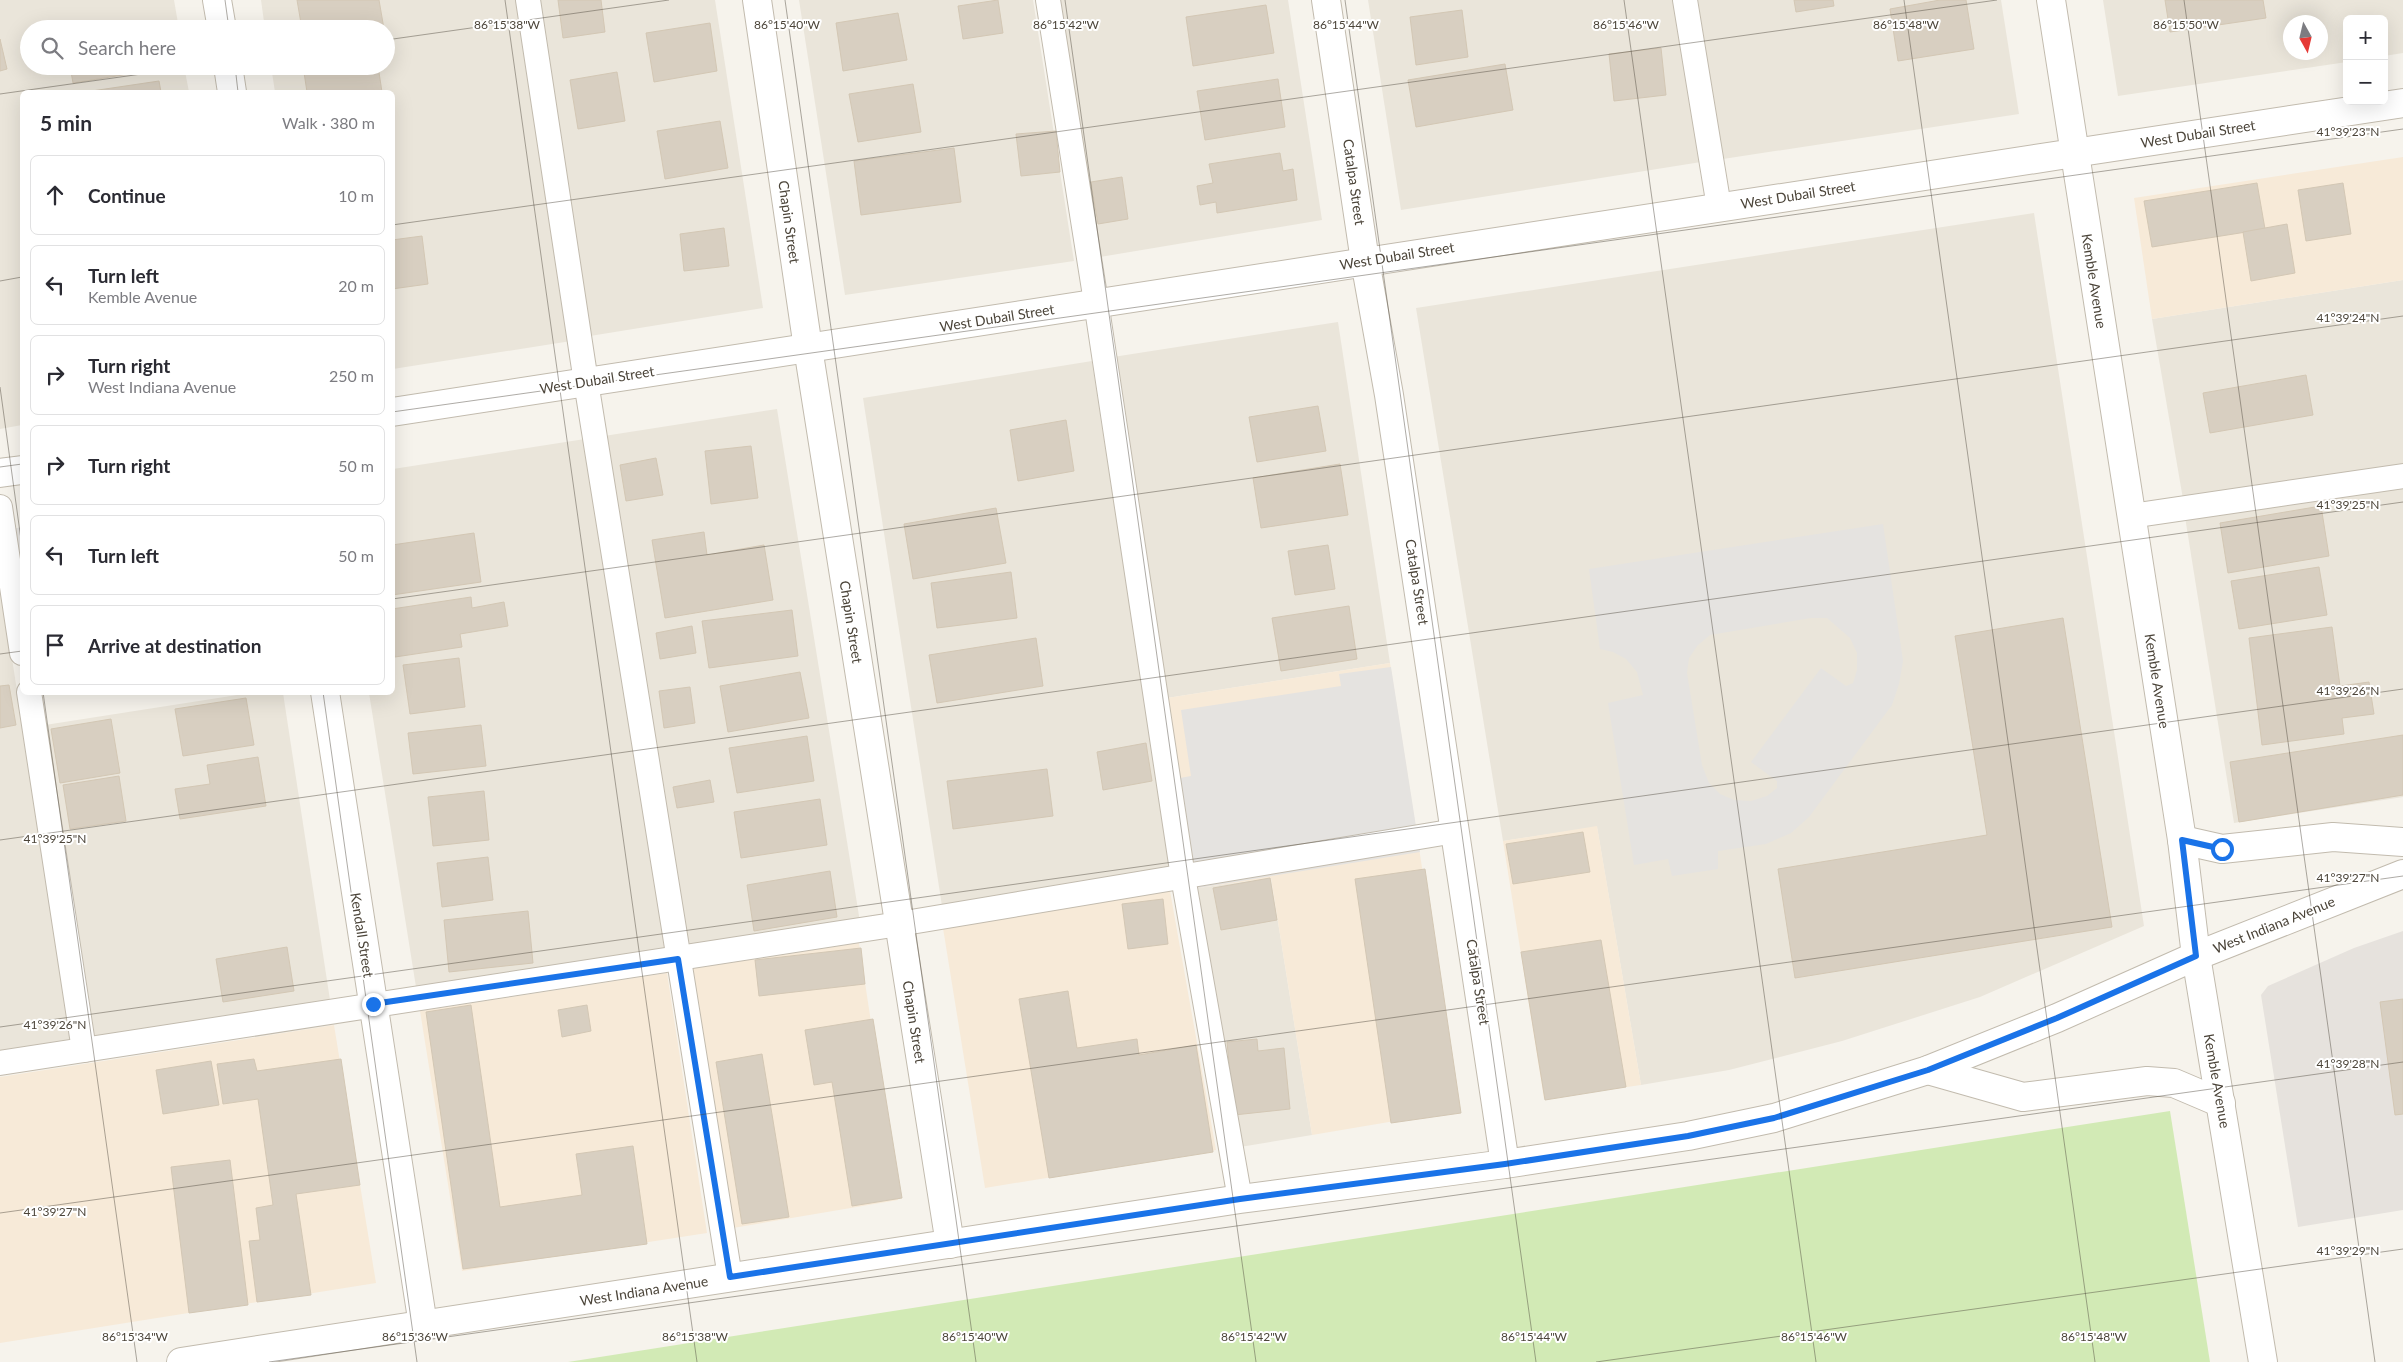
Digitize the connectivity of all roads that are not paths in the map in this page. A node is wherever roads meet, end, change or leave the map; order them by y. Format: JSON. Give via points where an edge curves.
{"nodes":[{"id":1,"x":217,"y":0,"type":"edge"},
{"id":2,"x":528,"y":0,"type":"edge"},
{"id":3,"x":756,"y":0,"type":"edge"},
{"id":4,"x":1048,"y":0,"type":"edge"},
{"id":5,"x":1326,"y":0,"type":"edge"},
{"id":6,"x":1685,"y":0,"type":"edge"},
{"id":7,"x":2051,"y":0,"type":"edge"},
{"id":8,"x":220,"y":20,"type":"edge"},
{"id":9,"x":229,"y":75,"type":"edge"},
{"id":10,"x":232,"y":90,"type":"edge"},
{"id":11,"x":2403,"y":103,"type":"edge"},
{"id":12,"x":2074,"y":153,"type":"junction"},
{"id":13,"x":1719,"y":208,"type":"junction"},
{"id":14,"x":1365,"y":260,"type":"junction"},
{"id":15,"x":1096,"y":302,"type":"junction"},
{"id":16,"x":808,"y":348,"type":"junction"},
{"id":17,"x":586,"y":382,"type":"junction"},
{"id":18,"x":395,"y":412,"type":"edge"},
{"id":19,"x":20,"y":470,"type":"edge"},
{"id":20,"x":0,"y":473,"type":"edge"},
{"id":21,"x":2403,"y":476,"type":"edge"},
{"id":22,"x":0,"y":507,"type":"edge"},
{"id":23,"x":2132,"y":516,"type":"junction"},
{"id":24,"x":20,"y":640,"type":"edge"},
{"id":25,"x":29,"y":695,"type":"edge"},
{"id":26,"x":325,"y":695,"type":"edge"},
{"id":27,"x":1455,"y":832,"type":"junction"},
{"id":28,"x":2182,"y":840,"type":"junction"},
{"id":29,"x":2403,"y":842,"type":"edge"},
{"id":30,"x":2403,"y":874,"type":"edge"},
{"id":31,"x":1182,"y":876,"type":"junction"},
{"id":32,"x":899,"y":924,"type":"junction"},
{"id":33,"x":2196,"y":956,"type":"junction"},
{"id":34,"x":678,"y":959,"type":"junction"},
{"id":35,"x":373,"y":1004,"type":"junction"},
{"id":36,"x":84,"y":1050,"type":"junction"},
{"id":37,"x":0,"y":1063,"type":"edge"},
{"id":38,"x":1928,"y":1070,"type":"junction"},
{"id":39,"x":2221,"y":1103,"type":"junction"},
{"id":40,"x":1505,"y":1164,"type":"junction"},
{"id":41,"x":1240,"y":1199,"type":"junction"},
{"id":42,"x":950,"y":1244,"type":"junction"},
{"id":43,"x":730,"y":1277,"type":"junction"},
{"id":44,"x":423,"y":1325,"type":"junction"},
{"id":45,"x":181,"y":1362,"type":"edge"},
{"id":46,"x":2263,"y":1362,"type":"edge"}],
"edges":[{"from":1,"to":8,"type":"street"},
{"from":2,"to":17,"type":"lane"},
{"from":3,"to":16,"type":"street","name":"Chapin Street"},
{"from":4,"to":15,"type":"lane"},
{"from":5,"to":14,"type":"street","name":"Catalpa Street"},
{"from":6,"to":13,"type":"lane"},
{"from":7,"to":12,"type":"street","name":"Kemble Avenue"},
{"from":9,"to":10,"type":"street"},
{"from":11,"to":12,"type":"street","name":"West Dubail Street"},
{"from":12,"to":13,"type":"street","name":"West Dubail Street"},
{"from":12,"to":23,"type":"street","name":"Kemble Avenue"},
{"from":13,"to":14,"type":"street","name":"West Dubail Street"},
{"from":14,"to":15,"type":"street","name":"West Dubail Street"},
{"from":14,"to":27,"type":"street","name":"Catalpa Street","via":[[1391,404]]},
{"from":15,"to":16,"type":"street","name":"West Dubail Street"},
{"from":15,"to":31,"type":"lane"},
{"from":16,"to":17,"type":"street","name":"West Dubail Street"},
{"from":16,"to":32,"type":"street","name":"Chapin Street"},
{"from":17,"to":18,"type":"street","name":"West Dubail Street"},
{"from":17,"to":34,"type":"lane"},
{"from":19,"to":20,"type":"street"},
{"from":21,"to":23,"type":"lane"},
{"from":22,"to":24,"type":"lane"},
{"from":23,"to":28,"type":"street","name":"Kemble Avenue"},
{"from":25,"to":36,"type":"lane"},
{"from":26,"to":35,"type":"street","name":"Kendall Street"},
{"from":27,"to":31,"type":"lane"},
{"from":27,"to":40,"type":"street","name":"Catalpa Street"},
{"from":28,"to":29,"type":"street","via":[[2222,849],[2333,837]]},
{"from":28,"to":33,"type":"street","name":"Kemble Avenue"},
{"from":30,"to":33,"type":"street","name":"West Indiana Avenue"},
{"from":31,"to":32,"type":"lane"},
{"from":31,"to":41,"type":"lane"},
{"from":32,"to":34,"type":"lane"},
{"from":32,"to":42,"type":"street","name":"Chapin Street"},
{"from":33,"to":38,"type":"street","name":"West Indiana Avenue","via":[[2057,1018]]},
{"from":33,"to":39,"type":"street","name":"Kemble Avenue"},
{"from":34,"to":35,"type":"lane"},
{"from":34,"to":43,"type":"lane"},
{"from":35,"to":36,"type":"lane"},
{"from":35,"to":44,"type":"street","name":"Kendall Street"},
{"from":36,"to":37,"type":"lane"},
{"from":38,"to":39,"type":"street","via":[[2023,1097],[2147,1081],[2174,1083]]},
{"from":38,"to":40,"type":"street","name":"West Indiana Avenue","via":[[1774,1118],[1688,1136]]},
{"from":39,"to":46,"type":"street","name":"Kemble Avenue"},
{"from":40,"to":41,"type":"street","name":"West Indiana Avenue"},
{"from":41,"to":42,"type":"street","name":"West Indiana Avenue"},
{"from":42,"to":43,"type":"street","name":"West Indiana Avenue"},
{"from":43,"to":44,"type":"street","name":"West Indiana Avenue"},
{"from":44,"to":45,"type":"street","name":"West Indiana Avenue"}]}
